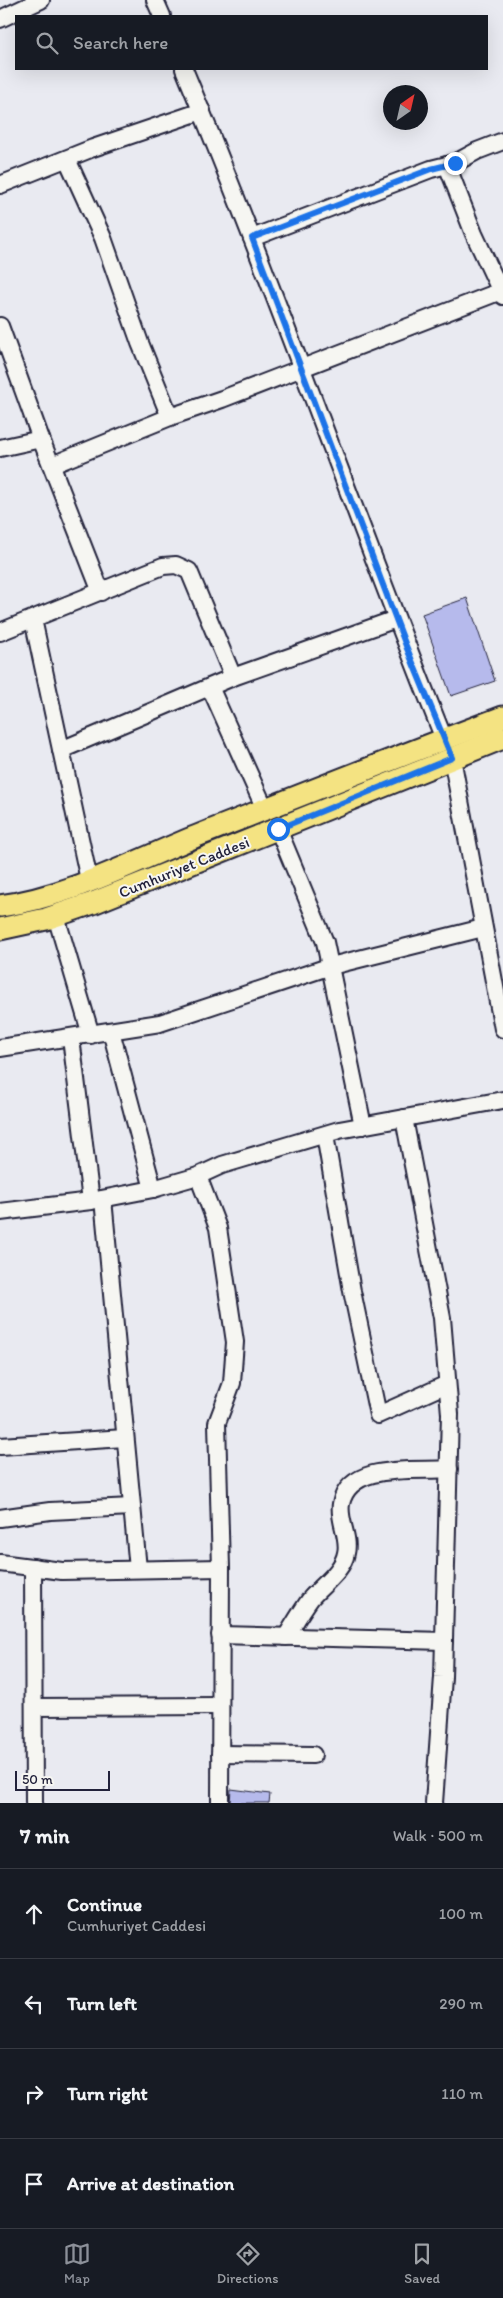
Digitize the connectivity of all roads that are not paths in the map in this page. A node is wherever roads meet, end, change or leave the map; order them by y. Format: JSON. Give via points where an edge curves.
{"nodes":[{"id":1,"x":41,"y":0,"type":"edge"},
{"id":2,"x":155,"y":0,"type":"edge"},
{"id":3,"x":162,"y":15,"type":"edge"},
{"id":4,"x":0,"y":19,"type":"edge"},
{"id":5,"x":184,"y":70,"type":"edge"},
{"id":6,"x":202,"y":111,"type":"junction"},
{"id":7,"x":503,"y":141,"type":"edge"},
{"id":8,"x":67,"y":159,"type":"junction"},
{"id":9,"x":447,"y":165,"type":"junction"},
{"id":10,"x":0,"y":185,"type":"edge"},
{"id":11,"x":252,"y":238,"type":"junction"},
{"id":12,"x":502,"y":293,"type":"edge"},
{"id":13,"x":0,"y":326,"type":"edge"},
{"id":14,"x":302,"y":369,"type":"junction"},
{"id":15,"x":170,"y":417,"type":"junction"},
{"id":16,"x":41,"y":439,"type":"junction"},
{"id":17,"x":0,"y":448,"type":"edge"},
{"id":18,"x":52,"y":465,"type":"junction"},
{"id":19,"x":101,"y":592,"type":"junction"},
{"id":20,"x":33,"y":619,"type":"junction"},
{"id":21,"x":396,"y":619,"type":"junction"},
{"id":22,"x":0,"y":632,"type":"edge"},
{"id":23,"x":233,"y":676,"type":"junction"},
{"id":24,"x":210,"y":687,"type":"junction"},
{"id":25,"x":503,"y":717,"type":"edge"},
{"id":26,"x":503,"y":738,"type":"edge"},
{"id":27,"x":448,"y":749,"type":"junction"},
{"id":28,"x":61,"y":750,"type":"junction"},
{"id":29,"x":265,"y":809,"type":"junction"},
{"id":30,"x":278,"y":829,"type":"junction"},
{"id":31,"x":89,"y":880,"type":"junction"},
{"id":32,"x":0,"y":906,"type":"edge"},
{"id":33,"x":56,"y":916,"type":"junction"},
{"id":34,"x":0,"y":928,"type":"edge"},
{"id":35,"x":483,"y":928,"type":"junction"},
{"id":36,"x":331,"y":966,"type":"junction"},
{"id":37,"x":503,"y":1029,"type":"edge"},
{"id":38,"x":111,"y":1031,"type":"junction"},
{"id":39,"x":91,"y":1035,"type":"junction"},
{"id":40,"x":71,"y":1038,"type":"junction"},
{"id":41,"x":0,"y":1048,"type":"edge"},
{"id":42,"x":503,"y":1100,"type":"edge"},
{"id":43,"x":404,"y":1118,"type":"junction"},
{"id":44,"x":363,"y":1126,"type":"junction"},
{"id":45,"x":325,"y":1135,"type":"junction"},
{"id":46,"x":198,"y":1176,"type":"junction"},
{"id":47,"x":153,"y":1189,"type":"junction"},
{"id":48,"x":97,"y":1200,"type":"junction"},
{"id":49,"x":0,"y":1212,"type":"edge"},
{"id":50,"x":447,"y":1384,"type":"junction"},
{"id":51,"x":125,"y":1438,"type":"junction"},
{"id":52,"x":0,"y":1446,"type":"edge"},
{"id":53,"x":449,"y":1469,"type":"junction"},
{"id":54,"x":132,"y":1506,"type":"junction"},
{"id":55,"x":0,"y":1518,"type":"edge"},
{"id":56,"x":0,"y":1563,"type":"edge"},
{"id":57,"x":33,"y":1567,"type":"junction"},
{"id":58,"x":221,"y":1568,"type":"junction"},
{"id":59,"x":138,"y":1569,"type":"junction"},
{"id":60,"x":220,"y":1635,"type":"junction"},
{"id":61,"x":286,"y":1637,"type":"junction"},
{"id":62,"x":444,"y":1641,"type":"junction"},
{"id":63,"x":220,"y":1706,"type":"junction"},
{"id":64,"x":34,"y":1707,"type":"junction"},
{"id":65,"x":220,"y":1754,"type":"junction"},
{"id":66,"x":312,"y":1755,"type":"dead end"},
{"id":67,"x":34,"y":1803,"type":"edge"},
{"id":68,"x":220,"y":1803,"type":"edge"},
{"id":69,"x":434,"y":1803,"type":"edge"}],
"edges":[{"from":1,"to":4,"type":"street"},
{"from":2,"to":3,"type":"street"},
{"from":5,"to":6,"type":"street"},
{"from":6,"to":8,"type":"street"},
{"from":6,"to":11,"type":"street"},
{"from":7,"to":9,"type":"street"},
{"from":8,"to":10,"type":"street"},
{"from":8,"to":15,"type":"street","via":[[103,238]]},
{"from":9,"to":11,"type":"street"},
{"from":9,"to":12,"type":"street"},
{"from":11,"to":14,"type":"street"},
{"from":12,"to":14,"type":"street"},
{"from":13,"to":16,"type":"street"},
{"from":14,"to":15,"type":"street"},
{"from":14,"to":21,"type":"street"},
{"from":15,"to":18,"type":"street"},
{"from":16,"to":17,"type":"street"},
{"from":16,"to":18,"type":"street"},
{"from":18,"to":19,"type":"street"},
{"from":19,"to":20,"type":"street"},
{"from":19,"to":23,"type":"street","via":[[163,566],[183,567],[189,572]]},
{"from":20,"to":22,"type":"street"},
{"from":20,"to":28,"type":"street"},
{"from":21,"to":23,"type":"street"},
{"from":21,"to":27,"type":"street"},
{"from":23,"to":24,"type":"street"},
{"from":24,"to":28,"type":"street"},
{"from":24,"to":29,"type":"street"},
{"from":25,"to":27,"type":"main road","name":"Cumhuriyet Caddesi"},
{"from":26,"to":27,"type":"main road","name":"Cumhuriyet Caddesi"},
{"from":27,"to":29,"type":"main road","name":"Cumhuriyet Caddesi"},
{"from":27,"to":30,"type":"main road","name":"Cumhuriyet Caddesi"},
{"from":27,"to":35,"type":"street"},
{"from":28,"to":31,"type":"street"},
{"from":29,"to":31,"type":"main road","name":"Cumhuriyet Caddesi"},
{"from":30,"to":33,"type":"main road","name":"Cumhuriyet Caddesi"},
{"from":30,"to":36,"type":"street","via":[[325,942]]},
{"from":31,"to":32,"type":"main road","name":"Cumhuriyet Caddesi"},
{"from":33,"to":34,"type":"main road","name":"Cumhuriyet Caddesi"},
{"from":33,"to":39,"type":"street"},
{"from":35,"to":36,"type":"street"},
{"from":35,"to":37,"type":"street"},
{"from":36,"to":38,"type":"street","via":[[160,1023]]},
{"from":36,"to":44,"type":"street"},
{"from":38,"to":39,"type":"street"},
{"from":38,"to":47,"type":"street"},
{"from":39,"to":40,"type":"street"},
{"from":40,"to":41,"type":"street"},
{"from":40,"to":48,"type":"street"},
{"from":42,"to":43,"type":"street"},
{"from":43,"to":44,"type":"street"},
{"from":43,"to":50,"type":"street","via":[[437,1283]]},
{"from":44,"to":45,"type":"street"},
{"from":45,"to":46,"type":"street","via":[[222,1165]]},
{"from":45,"to":50,"type":"street","via":[[355,1309],[378,1415]]},
{"from":46,"to":47,"type":"street"},
{"from":46,"to":58,"type":"street","via":[[218,1228],[235,1342],[232,1383],[217,1423]]},
{"from":47,"to":48,"type":"street"},
{"from":48,"to":49,"type":"street"},
{"from":48,"to":51,"type":"street"},
{"from":50,"to":53,"type":"street"},
{"from":51,"to":52,"type":"street"},
{"from":51,"to":54,"type":"street"},
{"from":53,"to":61,"type":"street","via":[[387,1471],[365,1477],[345,1492],[341,1506],[346,1554],[342,1564],[310,1599]]},
{"from":53,"to":62,"type":"street"},
{"from":54,"to":55,"type":"street"},
{"from":54,"to":59,"type":"street"},
{"from":56,"to":57,"type":"street"},
{"from":57,"to":59,"type":"street"},
{"from":57,"to":64,"type":"street"},
{"from":58,"to":59,"type":"street"},
{"from":58,"to":60,"type":"street"},
{"from":60,"to":61,"type":"street"},
{"from":60,"to":63,"type":"street"},
{"from":61,"to":62,"type":"street"},
{"from":62,"to":69,"type":"street"},
{"from":63,"to":64,"type":"street"},
{"from":63,"to":65,"type":"street"},
{"from":64,"to":67,"type":"street"},
{"from":65,"to":66,"type":"street"},
{"from":65,"to":68,"type":"street"}]}
